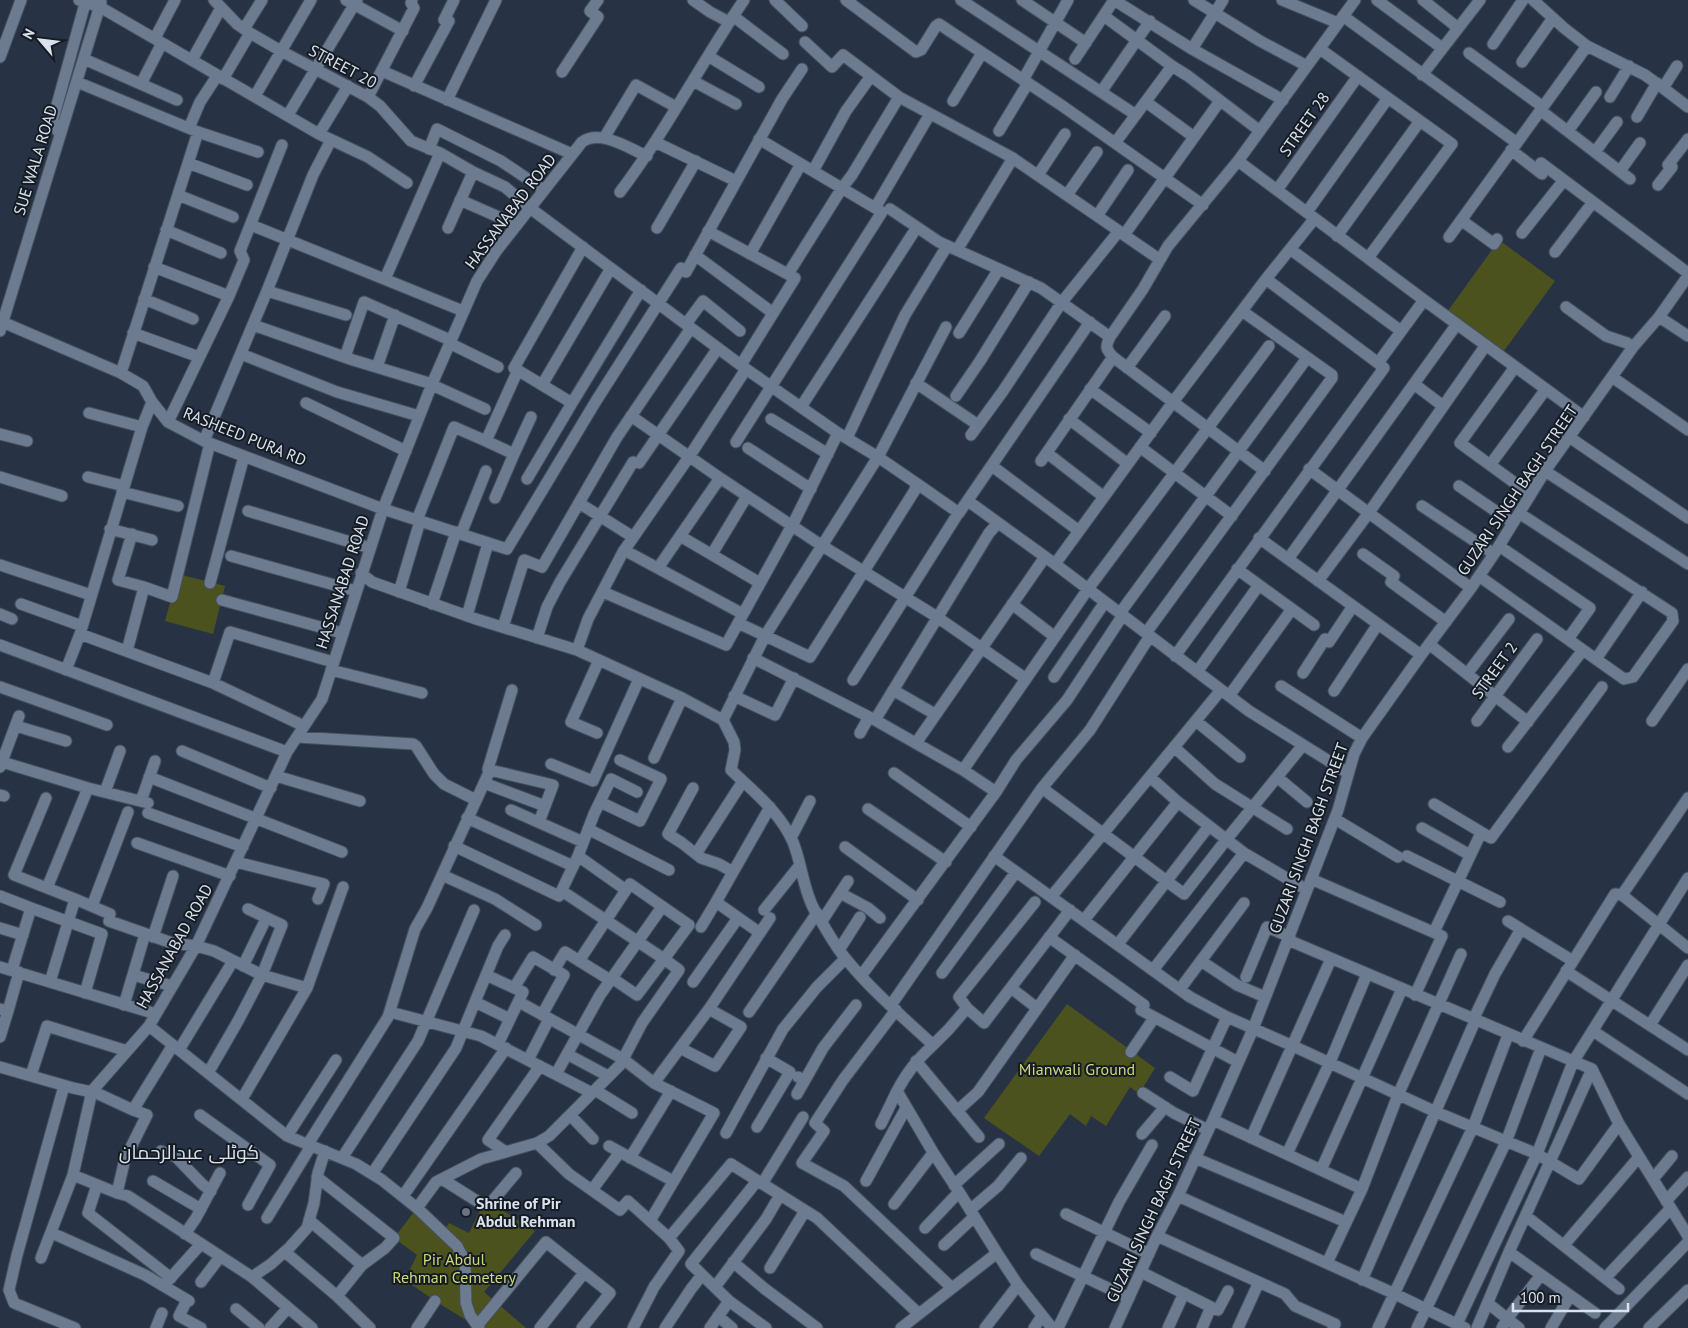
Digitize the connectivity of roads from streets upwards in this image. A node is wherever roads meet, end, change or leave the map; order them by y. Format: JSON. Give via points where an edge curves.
{"nodes":[{"id":1,"x":20,"y":0,"type":"edge"},
{"id":2,"x":175,"y":0,"type":"edge"},
{"id":3,"x":262,"y":0,"type":"edge"},
{"id":4,"x":311,"y":0,"type":"edge"},
{"id":5,"x":412,"y":0,"type":"edge"},
{"id":6,"x":454,"y":0,"type":"edge"},
{"id":7,"x":496,"y":0,"type":"edge"},
{"id":8,"x":598,"y":0,"type":"edge"},
{"id":9,"x":694,"y":0,"type":"edge"},
{"id":10,"x":744,"y":0,"type":"edge"},
{"id":11,"x":775,"y":0,"type":"edge"},
{"id":12,"x":846,"y":0,"type":"edge"},
{"id":13,"x":961,"y":0,"type":"edge"},
{"id":14,"x":1022,"y":0,"type":"edge"},
{"id":15,"x":1068,"y":0,"type":"edge"},
{"id":16,"x":1194,"y":0,"type":"edge"},
{"id":17,"x":1223,"y":0,"type":"edge"},
{"id":18,"x":1282,"y":0,"type":"edge"},
{"id":19,"x":1355,"y":0,"type":"edge"},
{"id":20,"x":1377,"y":0,"type":"edge"},
{"id":21,"x":1423,"y":0,"type":"edge"},
{"id":22,"x":1523,"y":0,"type":"edge"},
{"id":23,"x":83,"y":1,"type":"edge"},
{"id":24,"x":1476,"y":1,"type":"edge"},
{"id":25,"x":216,"y":2,"type":"edge"},
{"id":26,"x":353,"y":2,"type":"edge"},
{"id":27,"x":1540,"y":2,"type":"edge"},
{"id":28,"x":101,"y":3,"type":"edge"},
{"id":29,"x":1215,"y":13,"type":"junction"},
{"id":30,"x":1104,"y":16,"type":"junction"},
{"id":31,"x":1553,"y":18,"type":"junction"},
{"id":32,"x":731,"y":19,"type":"junction"},
{"id":33,"x":1340,"y":20,"type":"junction"},
{"id":34,"x":1055,"y":22,"type":"junction"},
{"id":35,"x":1150,"y":22,"type":"junction"},
{"id":36,"x":802,"y":26,"type":"dead end"},
{"id":37,"x":1458,"y":28,"type":"junction"},
{"id":38,"x":247,"y":31,"type":"junction"},
{"id":39,"x":403,"y":31,"type":"junction"},
{"id":40,"x":159,"y":40,"type":"junction"},
{"id":41,"x":1137,"y":40,"type":"junction"},
{"id":42,"x":805,"y":42,"type":"dead end"},
{"id":43,"x":1086,"y":43,"type":"junction"},
{"id":44,"x":1493,"y":44,"type":"dead end"},
{"id":45,"x":1586,"y":46,"type":"junction"},
{"id":46,"x":1442,"y":48,"type":"junction"},
{"id":47,"x":1192,"y":49,"type":"junction"},
{"id":48,"x":1320,"y":49,"type":"junction"},
{"id":49,"x":1039,"y":51,"type":"junction"},
{"id":50,"x":281,"y":52,"type":"junction"},
{"id":51,"x":982,"y":53,"type":"junction"},
{"id":52,"x":1469,"y":53,"type":"dead end"},
{"id":53,"x":783,"y":54,"type":"dead end"},
{"id":54,"x":708,"y":56,"type":"junction"},
{"id":55,"x":0,"y":57,"type":"edge"},
{"id":56,"x":84,"y":59,"type":"junction"},
{"id":57,"x":1074,"y":59,"type":"dead end"},
{"id":58,"x":192,"y":60,"type":"junction"},
{"id":59,"x":1522,"y":62,"type":"dead end"},
{"id":60,"x":1172,"y":66,"type":"junction"},
{"id":61,"x":1307,"y":66,"type":"junction"},
{"id":62,"x":1629,"y":66,"type":"junction"},
{"id":63,"x":1678,"y":66,"type":"dead end"},
{"id":64,"x":802,"y":69,"type":"dead end"},
{"id":65,"x":316,"y":70,"type":"junction"},
{"id":66,"x":382,"y":71,"type":"junction"},
{"id":67,"x":562,"y":72,"type":"dead end"},
{"id":68,"x":1422,"y":75,"type":"junction"},
{"id":69,"x":870,"y":76,"type":"junction"},
{"id":70,"x":1358,"y":76,"type":"junction"},
{"id":71,"x":220,"y":77,"type":"junction"},
{"id":72,"x":693,"y":81,"type":"junction"},
{"id":73,"x":1025,"y":81,"type":"junction"},
{"id":74,"x":76,"y":82,"type":"junction"},
{"id":75,"x":141,"y":84,"type":"junction"},
{"id":76,"x":1660,"y":85,"type":"junction"},
{"id":77,"x":348,"y":86,"type":"junction"},
{"id":78,"x":414,"y":86,"type":"junction"},
{"id":79,"x":759,"y":87,"type":"dead end"},
{"id":80,"x":1102,"y":92,"type":"junction"},
{"id":81,"x":1596,"y":92,"type":"dead end"},
{"id":82,"x":254,"y":96,"type":"junction"},
{"id":83,"x":368,"y":97,"type":"junction"},
{"id":84,"x":899,"y":97,"type":"junction"},
{"id":85,"x":1610,"y":97,"type":"dead end"},
{"id":86,"x":1388,"y":98,"type":"junction"},
{"id":87,"x":177,"y":100,"type":"dead end"},
{"id":88,"x":447,"y":100,"type":"junction"},
{"id":89,"x":1283,"y":100,"type":"junction"},
{"id":90,"x":953,"y":101,"type":"dead end"},
{"id":91,"x":1220,"y":101,"type":"junction"},
{"id":92,"x":1146,"y":102,"type":"junction"},
{"id":93,"x":736,"y":104,"type":"dead end"},
{"id":94,"x":676,"y":107,"type":"junction"},
{"id":95,"x":1688,"y":107,"type":"edge"},
{"id":96,"x":1542,"y":108,"type":"junction"},
{"id":97,"x":930,"y":114,"type":"junction"},
{"id":98,"x":288,"y":115,"type":"junction"},
{"id":99,"x":1136,"y":115,"type":"junction"},
{"id":100,"x":1637,"y":117,"type":"dead end"},
{"id":101,"x":1420,"y":121,"type":"junction"},
{"id":102,"x":1617,"y":122,"type":"dead end"},
{"id":103,"x":193,"y":130,"type":"junction"},
{"id":104,"x":998,"y":131,"type":"dead end"},
{"id":105,"x":1260,"y":131,"type":"junction"},
{"id":106,"x":1568,"y":131,"type":"junction"},
{"id":107,"x":60,"y":134,"type":"junction"},
{"id":108,"x":319,"y":134,"type":"junction"},
{"id":109,"x":1065,"y":134,"type":"dead end"},
{"id":110,"x":1194,"y":137,"type":"junction"},
{"id":111,"x":604,"y":138,"type":"junction"},
{"id":112,"x":759,"y":139,"type":"junction"},
{"id":113,"x":1688,"y":139,"type":"edge"},
{"id":114,"x":331,"y":140,"type":"junction"},
{"id":115,"x":656,"y":142,"type":"junction"},
{"id":116,"x":1115,"y":143,"type":"junction"},
{"id":117,"x":1640,"y":143,"type":"dead end"},
{"id":118,"x":282,"y":145,"type":"dead end"},
{"id":119,"x":1514,"y":147,"type":"junction"},
{"id":120,"x":434,"y":151,"type":"junction"},
{"id":121,"x":258,"y":152,"type":"dead end"},
{"id":122,"x":1097,"y":152,"type":"dead end"},
{"id":123,"x":1595,"y":152,"type":"junction"},
{"id":124,"x":572,"y":154,"type":"junction"},
{"id":125,"x":647,"y":156,"type":"junction"},
{"id":126,"x":1013,"y":158,"type":"junction"},
{"id":127,"x":1238,"y":161,"type":"junction"},
{"id":128,"x":696,"y":162,"type":"junction"},
{"id":129,"x":188,"y":163,"type":"junction"},
{"id":130,"x":801,"y":164,"type":"junction"},
{"id":131,"x":1128,"y":170,"type":"dead end"},
{"id":132,"x":813,"y":171,"type":"junction"},
{"id":133,"x":1620,"y":171,"type":"junction"},
{"id":134,"x":473,"y":172,"type":"junction"},
{"id":135,"x":1038,"y":175,"type":"junction"},
{"id":136,"x":1165,"y":178,"type":"junction"},
{"id":137,"x":1630,"y":179,"type":"dead end"},
{"id":138,"x":1564,"y":180,"type":"junction"},
{"id":139,"x":736,"y":181,"type":"junction"},
{"id":140,"x":406,"y":183,"type":"dead end"},
{"id":141,"x":247,"y":185,"type":"dead end"},
{"id":142,"x":1658,"y":185,"type":"dead end"},
{"id":143,"x":842,"y":188,"type":"junction"},
{"id":144,"x":544,"y":190,"type":"junction"},
{"id":145,"x":1277,"y":190,"type":"junction"},
{"id":146,"x":620,"y":192,"type":"dead end"},
{"id":147,"x":178,"y":195,"type":"junction"},
{"id":148,"x":1067,"y":195,"type":"junction"},
{"id":149,"x":460,"y":200,"type":"junction"},
{"id":150,"x":1593,"y":202,"type":"junction"},
{"id":151,"x":1202,"y":206,"type":"junction"},
{"id":152,"x":530,"y":208,"type":"junction"},
{"id":153,"x":875,"y":208,"type":"junction"},
{"id":154,"x":890,"y":209,"type":"dead end"},
{"id":155,"x":1097,"y":216,"type":"junction"},
{"id":156,"x":233,"y":217,"type":"dead end"},
{"id":157,"x":1309,"y":217,"type":"junction"},
{"id":158,"x":1461,"y":220,"type":"junction"},
{"id":159,"x":251,"y":225,"type":"junction"},
{"id":160,"x":516,"y":225,"type":"junction"},
{"id":161,"x":917,"y":227,"type":"junction"},
{"id":162,"x":448,"y":228,"type":"dead end"},
{"id":163,"x":657,"y":228,"type":"dead end"},
{"id":164,"x":166,"y":230,"type":"junction"},
{"id":165,"x":708,"y":231,"type":"junction"},
{"id":166,"x":1122,"y":233,"type":"junction"},
{"id":167,"x":1522,"y":233,"type":"dead end"},
{"id":168,"x":1337,"y":236,"type":"junction"},
{"id":169,"x":1449,"y":237,"type":"dead end"},
{"id":170,"x":1497,"y":239,"type":"dead end"},
{"id":171,"x":288,"y":240,"type":"junction"},
{"id":172,"x":583,"y":247,"type":"junction"},
{"id":173,"x":952,"y":248,"type":"junction"},
{"id":174,"x":1290,"y":249,"type":"junction"},
{"id":175,"x":1555,"y":252,"type":"dead end"},
{"id":176,"x":221,"y":253,"type":"dead end"},
{"id":177,"x":750,"y":254,"type":"junction"},
{"id":178,"x":695,"y":255,"type":"junction"},
{"id":179,"x":1368,"y":258,"type":"junction"},
{"id":180,"x":1159,"y":259,"type":"junction"},
{"id":181,"x":154,"y":267,"type":"junction"},
{"id":182,"x":611,"y":268,"type":"junction"},
{"id":183,"x":999,"y":269,"type":"junction"},
{"id":184,"x":788,"y":274,"type":"junction"},
{"id":185,"x":1688,"y":275,"type":"edge"},
{"id":186,"x":1266,"y":279,"type":"junction"},
{"id":187,"x":385,"y":280,"type":"junction"},
{"id":188,"x":1029,"y":282,"type":"junction"},
{"id":189,"x":641,"y":290,"type":"junction"},
{"id":190,"x":267,"y":291,"type":"junction"},
{"id":191,"x":229,"y":296,"type":"junction"},
{"id":192,"x":144,"y":299,"type":"junction"},
{"id":193,"x":1424,"y":300,"type":"junction"},
{"id":194,"x":1062,"y":302,"type":"junction"},
{"id":195,"x":659,"y":304,"type":"junction"},
{"id":196,"x":1566,"y":308,"type":"dead end"},
{"id":197,"x":463,"y":311,"type":"junction"},
{"id":198,"x":1242,"y":311,"type":"junction"},
{"id":199,"x":773,"y":313,"type":"junction"},
{"id":200,"x":346,"y":315,"type":"dead end"},
{"id":201,"x":395,"y":315,"type":"junction"},
{"id":202,"x":1165,"y":316,"type":"dead end"},
{"id":203,"x":1659,"y":317,"type":"junction"},
{"id":204,"x":193,"y":319,"type":"dead end"},
{"id":205,"x":1090,"y":322,"type":"junction"},
{"id":206,"x":1,"y":324,"type":"edge"},
{"id":207,"x":1457,"y":324,"type":"junction"},
{"id":208,"x":253,"y":325,"type":"junction"},
{"id":209,"x":689,"y":326,"type":"junction"},
{"id":210,"x":946,"y":327,"type":"dead end"},
{"id":211,"x":740,"y":331,"type":"dead end"},
{"id":212,"x":1402,"y":331,"type":"junction"},
{"id":213,"x":133,"y":333,"type":"junction"},
{"id":214,"x":959,"y":333,"type":"dead end"},
{"id":215,"x":1688,"y":336,"type":"edge"},
{"id":216,"x":1110,"y":337,"type":"junction"},
{"id":217,"x":450,"y":341,"type":"junction"},
{"id":218,"x":1269,"y":346,"type":"dead end"},
{"id":219,"x":1486,"y":346,"type":"junction"},
{"id":220,"x":1633,"y":347,"type":"junction"},
{"id":221,"x":718,"y":348,"type":"junction"},
{"id":222,"x":241,"y":354,"type":"junction"},
{"id":223,"x":199,"y":357,"type":"junction"},
{"id":224,"x":345,"y":357,"type":"junction"},
{"id":225,"x":1113,"y":357,"type":"junction"},
{"id":226,"x":1307,"y":358,"type":"junction"},
{"id":227,"x":1378,"y":363,"type":"junction"},
{"id":228,"x":377,"y":367,"type":"junction"},
{"id":229,"x":498,"y":367,"type":"dead end"},
{"id":230,"x":743,"y":367,"type":"junction"},
{"id":231,"x":1515,"y":367,"type":"junction"},
{"id":232,"x":1127,"y":368,"type":"junction"},
{"id":233,"x":518,"y":370,"type":"junction"},
{"id":234,"x":121,"y":373,"type":"junction"},
{"id":235,"x":1612,"y":377,"type":"junction"},
{"id":236,"x":916,"y":384,"type":"junction"},
{"id":237,"x":1414,"y":384,"type":"junction"},
{"id":238,"x":432,"y":385,"type":"junction"},
{"id":239,"x":542,"y":385,"type":"junction"},
{"id":240,"x":771,"y":386,"type":"junction"},
{"id":241,"x":1090,"y":389,"type":"junction"},
{"id":242,"x":1546,"y":389,"type":"junction"},
{"id":243,"x":956,"y":396,"type":"dead end"},
{"id":244,"x":152,"y":402,"type":"junction"},
{"id":245,"x":1173,"y":402,"type":"junction"},
{"id":246,"x":306,"y":403,"type":"dead end"},
{"id":247,"x":572,"y":403,"type":"junction"},
{"id":248,"x":1443,"y":406,"type":"junction"},
{"id":249,"x":801,"y":407,"type":"junction"},
{"id":250,"x":485,"y":409,"type":"dead end"},
{"id":251,"x":89,"y":413,"type":"dead end"},
{"id":252,"x":419,"y":416,"type":"junction"},
{"id":253,"x":631,"y":416,"type":"junction"},
{"id":254,"x":531,"y":417,"type":"dead end"},
{"id":255,"x":1584,"y":417,"type":"junction"},
{"id":256,"x":771,"y":419,"type":"dead end"},
{"id":257,"x":1069,"y":419,"type":"junction"},
{"id":258,"x":168,"y":422,"type":"junction"},
{"id":259,"x":978,"y":425,"type":"junction"},
{"id":260,"x":142,"y":427,"type":"junction"},
{"id":261,"x":1207,"y":428,"type":"junction"},
{"id":262,"x":1688,"y":430,"type":"edge"},
{"id":263,"x":1151,"y":432,"type":"junction"},
{"id":264,"x":0,"y":434,"type":"edge"},
{"id":265,"x":971,"y":435,"type":"dead end"},
{"id":266,"x":659,"y":436,"type":"junction"},
{"id":267,"x":842,"y":436,"type":"junction"},
{"id":268,"x":1569,"y":437,"type":"junction"},
{"id":269,"x":486,"y":441,"type":"junction"},
{"id":270,"x":26,"y":442,"type":"dead end"},
{"id":271,"x":207,"y":442,"type":"junction"},
{"id":272,"x":736,"y":442,"type":"dead end"},
{"id":273,"x":1140,"y":447,"type":"junction"},
{"id":274,"x":748,"y":448,"type":"dead end"},
{"id":275,"x":406,"y":451,"type":"junction"},
{"id":276,"x":1240,"y":452,"type":"junction"},
{"id":277,"x":514,"y":454,"type":"junction"},
{"id":278,"x":828,"y":454,"type":"junction"},
{"id":279,"x":244,"y":456,"type":"junction"},
{"id":280,"x":689,"y":457,"type":"junction"},
{"id":281,"x":878,"y":457,"type":"junction"},
{"id":282,"x":1128,"y":464,"type":"junction"},
{"id":283,"x":1490,"y":465,"type":"junction"},
{"id":284,"x":992,"y":466,"type":"junction"},
{"id":285,"x":1310,"y":469,"type":"junction"},
{"id":286,"x":1545,"y":470,"type":"junction"},
{"id":287,"x":486,"y":471,"type":"dead end"},
{"id":288,"x":1265,"y":471,"type":"junction"},
{"id":289,"x":1174,"y":472,"type":"junction"},
{"id":290,"x":0,"y":477,"type":"edge"},
{"id":291,"x":88,"y":477,"type":"dead end"},
{"id":292,"x":720,"y":478,"type":"junction"},
{"id":293,"x":526,"y":479,"type":"dead end"},
{"id":294,"x":916,"y":483,"type":"junction"},
{"id":295,"x":1459,"y":486,"type":"dead end"},
{"id":296,"x":123,"y":489,"type":"junction"},
{"id":297,"x":810,"y":489,"type":"junction"},
{"id":298,"x":1337,"y":490,"type":"junction"},
{"id":299,"x":1530,"y":494,"type":"junction"},
{"id":300,"x":62,"y":496,"type":"dead end"},
{"id":301,"x":747,"y":496,"type":"junction"},
{"id":302,"x":1104,"y":496,"type":"junction"},
{"id":303,"x":1206,"y":496,"type":"junction"},
{"id":304,"x":495,"y":498,"type":"dead end"},
{"id":305,"x":968,"y":501,"type":"junction"},
{"id":306,"x":579,"y":503,"type":"junction"},
{"id":307,"x":178,"y":506,"type":"dead end"},
{"id":308,"x":1422,"y":506,"type":"dead end"},
{"id":309,"x":383,"y":509,"type":"junction"},
{"id":310,"x":248,"y":511,"type":"dead end"},
{"id":311,"x":959,"y":512,"type":"junction"},
{"id":312,"x":1519,"y":513,"type":"junction"},
{"id":313,"x":1368,"y":514,"type":"junction"},
{"id":314,"x":599,"y":516,"type":"junction"},
{"id":315,"x":1232,"y":516,"type":"junction"},
{"id":316,"x":1688,"y":518,"type":"edge"},
{"id":317,"x":418,"y":520,"type":"junction"},
{"id":318,"x":998,"y":523,"type":"junction"},
{"id":319,"x":1513,"y":523,"type":"junction"},
{"id":320,"x":792,"y":525,"type":"junction"},
{"id":321,"x":110,"y":528,"type":"junction"},
{"id":322,"x":1079,"y":531,"type":"junction"},
{"id":323,"x":458,"y":533,"type":"junction"},
{"id":324,"x":132,"y":534,"type":"junction"},
{"id":325,"x":680,"y":536,"type":"junction"},
{"id":326,"x":633,"y":537,"type":"junction"},
{"id":327,"x":1259,"y":538,"type":"junction"},
{"id":328,"x":152,"y":540,"type":"dead end"},
{"id":329,"x":488,"y":543,"type":"junction"},
{"id":330,"x":821,"y":545,"type":"junction"},
{"id":331,"x":370,"y":548,"type":"junction"},
{"id":332,"x":624,"y":550,"type":"junction"},
{"id":333,"x":1497,"y":550,"type":"junction"},
{"id":334,"x":712,"y":554,"type":"junction"},
{"id":335,"x":1363,"y":554,"type":"dead end"},
{"id":336,"x":232,"y":556,"type":"dead end"},
{"id":337,"x":1044,"y":556,"type":"junction"},
{"id":338,"x":1288,"y":559,"type":"junction"},
{"id":339,"x":1054,"y":564,"type":"junction"},
{"id":340,"x":1688,"y":564,"type":"edge"},
{"id":341,"x":0,"y":565,"type":"edge"},
{"id":342,"x":658,"y":568,"type":"junction"},
{"id":343,"x":1237,"y":569,"type":"junction"},
{"id":344,"x":863,"y":572,"type":"junction"},
{"id":345,"x":362,"y":573,"type":"junction"},
{"id":346,"x":1479,"y":576,"type":"junction"},
{"id":347,"x":1318,"y":581,"type":"junction"},
{"id":348,"x":210,"y":583,"type":"dead end"},
{"id":349,"x":760,"y":583,"type":"junction"},
{"id":350,"x":1259,"y":585,"type":"junction"},
{"id":351,"x":144,"y":588,"type":"junction"},
{"id":352,"x":1471,"y":588,"type":"junction"},
{"id":353,"x":1088,"y":589,"type":"junction"},
{"id":354,"x":356,"y":591,"type":"junction"},
{"id":355,"x":399,"y":592,"type":"junction"},
{"id":356,"x":603,"y":592,"type":"junction"},
{"id":357,"x":1642,"y":592,"type":"junction"},
{"id":358,"x":91,"y":595,"type":"junction"},
{"id":359,"x":906,"y":598,"type":"junction"},
{"id":360,"x":222,"y":600,"type":"dead end"},
{"id":361,"x":1105,"y":602,"type":"junction"},
{"id":362,"x":21,"y":604,"type":"dead end"},
{"id":363,"x":432,"y":604,"type":"junction"},
{"id":364,"x":1012,"y":604,"type":"junction"},
{"id":365,"x":1353,"y":606,"type":"junction"},
{"id":366,"x":1292,"y":609,"type":"junction"},
{"id":367,"x":0,"y":614,"type":"edge"},
{"id":368,"x":1121,"y":614,"type":"junction"},
{"id":369,"x":467,"y":616,"type":"junction"},
{"id":370,"x":937,"y":617,"type":"junction"},
{"id":371,"x":741,"y":618,"type":"junction"},
{"id":372,"x":12,"y":619,"type":"dead end"},
{"id":373,"x":1509,"y":619,"type":"dead end"},
{"id":374,"x":1446,"y":622,"type":"junction"},
{"id":375,"x":1378,"y":624,"type":"junction"},
{"id":376,"x":1314,"y":625,"type":"dead end"},
{"id":377,"x":503,"y":627,"type":"junction"},
{"id":378,"x":81,"y":630,"type":"junction"},
{"id":379,"x":342,"y":633,"type":"junction"},
{"id":380,"x":1148,"y":635,"type":"junction"},
{"id":381,"x":765,"y":636,"type":"junction"},
{"id":382,"x":1055,"y":637,"type":"junction"},
{"id":383,"x":537,"y":638,"type":"junction"},
{"id":384,"x":1538,"y":639,"type":"dead end"},
{"id":385,"x":1568,"y":639,"type":"junction"},
{"id":386,"x":1429,"y":644,"type":"junction"},
{"id":387,"x":0,"y":645,"type":"edge"},
{"id":388,"x":981,"y":648,"type":"junction"},
{"id":389,"x":577,"y":650,"type":"junction"},
{"id":390,"x":1584,"y":650,"type":"junction"},
{"id":391,"x":127,"y":651,"type":"junction"},
{"id":392,"x":1421,"y":655,"type":"junction"},
{"id":393,"x":1175,"y":656,"type":"junction"},
{"id":394,"x":753,"y":658,"type":"junction"},
{"id":395,"x":1596,"y":659,"type":"junction"},
{"id":396,"x":598,"y":660,"type":"junction"},
{"id":397,"x":332,"y":666,"type":"junction"},
{"id":398,"x":1688,"y":669,"type":"edge"},
{"id":399,"x":66,"y":670,"type":"junction"},
{"id":400,"x":1197,"y":672,"type":"junction"},
{"id":401,"x":1303,"y":673,"type":"dead end"},
{"id":402,"x":1467,"y":674,"type":"junction"},
{"id":403,"x":1054,"y":677,"type":"dead end"},
{"id":404,"x":794,"y":678,"type":"junction"},
{"id":405,"x":639,"y":679,"type":"junction"},
{"id":406,"x":1026,"y":679,"type":"junction"},
{"id":407,"x":853,"y":680,"type":"dead end"},
{"id":408,"x":213,"y":683,"type":"junction"},
{"id":409,"x":1282,"y":686,"type":"dead end"},
{"id":410,"x":0,"y":687,"type":"edge"},
{"id":411,"x":1602,"y":687,"type":"dead end"},
{"id":412,"x":512,"y":690,"type":"dead end"},
{"id":413,"x":893,"y":690,"type":"junction"},
{"id":414,"x":1334,"y":691,"type":"dead end"},
{"id":415,"x":422,"y":693,"type":"dead end"},
{"id":416,"x":1225,"y":693,"type":"junction"},
{"id":417,"x":734,"y":696,"type":"junction"},
{"id":418,"x":1495,"y":696,"type":"junction"},
{"id":419,"x":682,"y":698,"type":"junction"},
{"id":420,"x":933,"y":713,"type":"dead end"},
{"id":421,"x":872,"y":718,"type":"junction"},
{"id":422,"x":723,"y":720,"type":"junction"},
{"id":423,"x":1196,"y":721,"type":"junction"},
{"id":424,"x":1477,"y":721,"type":"dead end"},
{"id":425,"x":1652,"y":721,"type":"dead end"},
{"id":426,"x":1528,"y":722,"type":"junction"},
{"id":427,"x":107,"y":724,"type":"dead end"},
{"id":428,"x":304,"y":726,"type":"junction"},
{"id":429,"x":12,"y":728,"type":"edge"},
{"id":430,"x":597,"y":733,"type":"dead end"},
{"id":431,"x":860,"y":733,"type":"dead end"},
{"id":432,"x":297,"y":737,"type":"junction"},
{"id":433,"x":1362,"y":738,"type":"junction"},
{"id":434,"x":66,"y":741,"type":"dead end"},
{"id":435,"x":916,"y":743,"type":"junction"},
{"id":436,"x":1303,"y":745,"type":"junction"},
{"id":437,"x":1508,"y":747,"type":"dead end"},
{"id":438,"x":1174,"y":748,"type":"junction"},
{"id":439,"x":120,"y":751,"type":"dead end"},
{"id":440,"x":182,"y":752,"type":"dead end"},
{"id":441,"x":288,"y":752,"type":"junction"},
{"id":442,"x":1240,"y":757,"type":"dead end"},
{"id":443,"x":654,"y":758,"type":"dead end"},
{"id":444,"x":620,"y":760,"type":"dead end"},
{"id":445,"x":155,"y":761,"type":"dead end"},
{"id":446,"x":551,"y":764,"type":"dead end"},
{"id":447,"x":1,"y":765,"type":"edge"},
{"id":448,"x":490,"y":770,"type":"junction"},
{"id":449,"x":963,"y":770,"type":"junction"},
{"id":450,"x":894,"y":773,"type":"dead end"},
{"id":451,"x":1348,"y":774,"type":"junction"},
{"id":452,"x":276,"y":776,"type":"junction"},
{"id":453,"x":149,"y":777,"type":"junction"},
{"id":454,"x":1150,"y":777,"type":"junction"},
{"id":455,"x":1277,"y":777,"type":"junction"},
{"id":456,"x":743,"y":781,"type":"junction"},
{"id":457,"x":484,"y":783,"type":"junction"},
{"id":458,"x":88,"y":788,"type":"junction"},
{"id":459,"x":271,"y":788,"type":"junction"},
{"id":460,"x":693,"y":788,"type":"dead end"},
{"id":461,"x":1042,"y":788,"type":"junction"},
{"id":462,"x":105,"y":792,"type":"junction"},
{"id":463,"x":637,"y":792,"type":"dead end"},
{"id":464,"x":996,"y":792,"type":"junction"},
{"id":465,"x":46,"y":798,"type":"dead end"},
{"id":466,"x":1688,"y":798,"type":"edge"},
{"id":467,"x":476,"y":800,"type":"junction"},
{"id":468,"x":360,"y":801,"type":"dead end"},
{"id":469,"x":810,"y":801,"type":"dead end"},
{"id":470,"x":600,"y":802,"type":"junction"},
{"id":471,"x":1178,"y":802,"type":"junction"},
{"id":472,"x":1307,"y":802,"type":"dead end"},
{"id":473,"x":1434,"y":804,"type":"dead end"},
{"id":474,"x":146,"y":806,"type":"junction"},
{"id":475,"x":545,"y":806,"type":"junction"},
{"id":476,"x":770,"y":808,"type":"junction"},
{"id":477,"x":1252,"y":808,"type":"junction"},
{"id":478,"x":868,"y":809,"type":"dead end"},
{"id":479,"x":511,"y":810,"type":"dead end"},
{"id":480,"x":128,"y":812,"type":"dead end"},
{"id":481,"x":467,"y":818,"type":"junction"},
{"id":482,"x":256,"y":819,"type":"junction"},
{"id":483,"x":1335,"y":819,"type":"junction"},
{"id":484,"x":539,"y":822,"type":"junction"},
{"id":485,"x":1209,"y":826,"type":"junction"},
{"id":486,"x":971,"y":827,"type":"junction"},
{"id":487,"x":1422,"y":828,"type":"dead end"},
{"id":488,"x":588,"y":829,"type":"junction"},
{"id":489,"x":1287,"y":829,"type":"dead end"},
{"id":490,"x":1104,"y":833,"type":"junction"},
{"id":491,"x":1481,"y":833,"type":"junction"},
{"id":492,"x":791,"y":838,"type":"junction"},
{"id":493,"x":1226,"y":840,"type":"junction"},
{"id":494,"x":583,"y":842,"type":"junction"},
{"id":495,"x":137,"y":844,"type":"dead end"},
{"id":496,"x":454,"y":846,"type":"junction"},
{"id":497,"x":845,"y":847,"type":"dead end"},
{"id":498,"x":243,"y":848,"type":"junction"},
{"id":499,"x":342,"y":852,"type":"dead end"},
{"id":500,"x":1244,"y":853,"type":"junction"},
{"id":501,"x":696,"y":854,"type":"junction"},
{"id":502,"x":1470,"y":854,"type":"junction"},
{"id":503,"x":994,"y":856,"type":"junction"},
{"id":504,"x":1135,"y":857,"type":"junction"},
{"id":505,"x":576,"y":861,"type":"junction"},
{"id":506,"x":236,"y":862,"type":"junction"},
{"id":507,"x":946,"y":862,"type":"junction"},
{"id":508,"x":800,"y":866,"type":"junction"},
{"id":509,"x":669,"y":870,"type":"dead end"},
{"id":510,"x":733,"y":872,"type":"junction"},
{"id":511,"x":1016,"y":872,"type":"junction"},
{"id":512,"x":442,"y":875,"type":"junction"},
{"id":513,"x":173,"y":876,"type":"dead end"},
{"id":514,"x":230,"y":876,"type":"junction"},
{"id":515,"x":1688,"y":878,"type":"edge"},
{"id":516,"x":848,"y":881,"type":"dead end"},
{"id":517,"x":1167,"y":881,"type":"junction"},
{"id":518,"x":1458,"y":881,"type":"junction"},
{"id":519,"x":1309,"y":884,"type":"junction"},
{"id":520,"x":343,"y":887,"type":"dead end"},
{"id":521,"x":47,"y":888,"type":"junction"},
{"id":522,"x":626,"y":890,"type":"junction"},
{"id":523,"x":562,"y":891,"type":"junction"},
{"id":524,"x":840,"y":893,"type":"junction"},
{"id":525,"x":1622,"y":895,"type":"junction"},
{"id":526,"x":0,"y":896,"type":"edge"},
{"id":527,"x":1051,"y":897,"type":"junction"},
{"id":528,"x":75,"y":899,"type":"junction"},
{"id":529,"x":318,"y":899,"type":"dead end"},
{"id":530,"x":918,"y":900,"type":"junction"},
{"id":531,"x":716,"y":902,"type":"junction"},
{"id":532,"x":1035,"y":902,"type":"dead end"},
{"id":533,"x":1500,"y":902,"type":"dead end"},
{"id":534,"x":1244,"y":903,"type":"dead end"},
{"id":535,"x":92,"y":906,"type":"junction"},
{"id":536,"x":662,"y":907,"type":"junction"},
{"id":537,"x":31,"y":908,"type":"junction"},
{"id":538,"x":248,"y":909,"type":"dead end"},
{"id":539,"x":474,"y":910,"type":"dead end"},
{"id":540,"x":1070,"y":910,"type":"junction"},
{"id":541,"x":819,"y":917,"type":"junction"},
{"id":542,"x":860,"y":917,"type":"dead end"},
{"id":543,"x":738,"y":918,"type":"junction"},
{"id":544,"x":880,"y":918,"type":"dead end"},
{"id":545,"x":606,"y":920,"type":"junction"},
{"id":546,"x":1084,"y":920,"type":"junction"},
{"id":547,"x":1508,"y":921,"type":"dead end"},
{"id":548,"x":68,"y":922,"type":"junction"},
{"id":549,"x":263,"y":924,"type":"dead end"},
{"id":550,"x":1659,"y":924,"type":"junction"},
{"id":551,"x":536,"y":925,"type":"dead end"},
{"id":552,"x":701,"y":927,"type":"dead end"},
{"id":553,"x":0,"y":928,"type":"edge"},
{"id":554,"x":1521,"y":929,"type":"junction"},
{"id":555,"x":1434,"y":932,"type":"junction"},
{"id":556,"x":760,"y":933,"type":"junction"},
{"id":557,"x":23,"y":935,"type":"junction"},
{"id":558,"x":149,"y":935,"type":"junction"},
{"id":559,"x":505,"y":935,"type":"dead end"},
{"id":560,"x":1049,"y":937,"type":"junction"},
{"id":561,"x":1289,"y":938,"type":"junction"},
{"id":562,"x":638,"y":942,"type":"junction"},
{"id":563,"x":1118,"y":944,"type":"junction"},
{"id":564,"x":196,"y":946,"type":"junction"},
{"id":565,"x":1688,"y":948,"type":"edge"},
{"id":566,"x":842,"y":954,"type":"junction"},
{"id":567,"x":1461,"y":954,"type":"dead end"},
{"id":568,"x":1075,"y":955,"type":"junction"},
{"id":569,"x":1331,"y":958,"type":"junction"},
{"id":570,"x":664,"y":959,"type":"junction"},
{"id":571,"x":579,"y":961,"type":"junction"},
{"id":572,"x":1201,"y":961,"type":"junction"},
{"id":573,"x":1573,"y":961,"type":"junction"},
{"id":574,"x":238,"y":963,"type":"junction"},
{"id":575,"x":1688,"y":965,"type":"edge"},
{"id":576,"x":0,"y":967,"type":"edge"},
{"id":577,"x":554,"y":970,"type":"junction"},
{"id":578,"x":1153,"y":970,"type":"junction"},
{"id":579,"x":15,"y":971,"type":"junction"},
{"id":580,"x":1566,"y":971,"type":"junction"},
{"id":581,"x":942,"y":973,"type":"dead end"},
{"id":582,"x":486,"y":974,"type":"junction"},
{"id":583,"x":1367,"y":974,"type":"junction"},
{"id":584,"x":133,"y":975,"type":"junction"},
{"id":585,"x":262,"y":975,"type":"junction"},
{"id":586,"x":861,"y":976,"type":"junction"},
{"id":587,"x":1246,"y":977,"type":"dead end"},
{"id":588,"x":611,"y":979,"type":"junction"},
{"id":589,"x":50,"y":982,"type":"junction"},
{"id":590,"x":693,"y":982,"type":"dead end"},
{"id":591,"x":172,"y":986,"type":"junction"},
{"id":592,"x":307,"y":988,"type":"junction"},
{"id":593,"x":514,"y":988,"type":"junction"},
{"id":594,"x":1011,"y":988,"type":"junction"},
{"id":595,"x":1402,"y":989,"type":"junction"},
{"id":596,"x":1180,"y":990,"type":"junction"},
{"id":597,"x":85,"y":993,"type":"junction"},
{"id":598,"x":1415,"y":995,"type":"junction"},
{"id":599,"x":1265,"y":997,"type":"junction"},
{"id":600,"x":1612,"y":999,"type":"junction"},
{"id":601,"x":475,"y":1002,"type":"junction"},
{"id":602,"x":519,"y":1002,"type":"junction"},
{"id":603,"x":124,"y":1005,"type":"junction"},
{"id":604,"x":856,"y":1005,"type":"dead end"},
{"id":605,"x":1438,"y":1005,"type":"junction"},
{"id":606,"x":893,"y":1007,"type":"junction"},
{"id":607,"x":967,"y":1008,"type":"junction"},
{"id":608,"x":1038,"y":1008,"type":"junction"},
{"id":609,"x":709,"y":1009,"type":"junction"},
{"id":610,"x":4,"y":1010,"type":"edge"},
{"id":611,"x":390,"y":1012,"type":"junction"},
{"id":612,"x":749,"y":1012,"type":"dead end"},
{"id":613,"x":156,"y":1014,"type":"junction"},
{"id":614,"x":546,"y":1017,"type":"junction"},
{"id":615,"x":1227,"y":1017,"type":"junction"},
{"id":616,"x":1154,"y":1018,"type":"junction"},
{"id":617,"x":510,"y":1019,"type":"junction"},
{"id":618,"x":1474,"y":1020,"type":"junction"},
{"id":619,"x":426,"y":1022,"type":"junction"},
{"id":620,"x":1650,"y":1024,"type":"junction"},
{"id":621,"x":148,"y":1026,"type":"junction"},
{"id":622,"x":1253,"y":1030,"type":"junction"},
{"id":623,"x":1593,"y":1031,"type":"junction"},
{"id":624,"x":463,"y":1032,"type":"junction"},
{"id":625,"x":578,"y":1034,"type":"junction"},
{"id":626,"x":1508,"y":1035,"type":"junction"},
{"id":627,"x":0,"y":1037,"type":"edge"},
{"id":628,"x":1523,"y":1041,"type":"junction"},
{"id":629,"x":933,"y":1045,"type":"junction"},
{"id":630,"x":502,"y":1046,"type":"junction"},
{"id":631,"x":1294,"y":1046,"type":"junction"},
{"id":632,"x":176,"y":1048,"type":"junction"},
{"id":633,"x":680,"y":1048,"type":"junction"},
{"id":634,"x":1541,"y":1048,"type":"junction"},
{"id":635,"x":1687,"y":1048,"type":"edge"},
{"id":636,"x":1212,"y":1049,"type":"junction"},
{"id":637,"x":127,"y":1052,"type":"junction"},
{"id":638,"x":1131,"y":1052,"type":"dead end"},
{"id":639,"x":567,"y":1054,"type":"junction"},
{"id":640,"x":766,"y":1058,"type":"junction"},
{"id":641,"x":623,"y":1059,"type":"junction"},
{"id":642,"x":336,"y":1060,"type":"dead end"},
{"id":643,"x":528,"y":1060,"type":"junction"},
{"id":644,"x":916,"y":1061,"type":"junction"},
{"id":645,"x":1238,"y":1062,"type":"junction"},
{"id":646,"x":1330,"y":1062,"type":"junction"},
{"id":647,"x":1573,"y":1062,"type":"junction"},
{"id":648,"x":540,"y":1066,"type":"junction"},
{"id":649,"x":0,"y":1067,"type":"edge"},
{"id":650,"x":1592,"y":1069,"type":"junction"},
{"id":651,"x":208,"y":1072,"type":"junction"},
{"id":652,"x":790,"y":1072,"type":"junction"},
{"id":653,"x":556,"y":1074,"type":"junction"},
{"id":654,"x":31,"y":1075,"type":"junction"},
{"id":655,"x":608,"y":1076,"type":"junction"},
{"id":656,"x":1170,"y":1076,"type":"dead end"},
{"id":657,"x":1363,"y":1077,"type":"junction"},
{"id":658,"x":805,"y":1080,"type":"junction"},
{"id":659,"x":654,"y":1083,"type":"junction"},
{"id":660,"x":64,"y":1086,"type":"junction"},
{"id":661,"x":92,"y":1091,"type":"junction"},
{"id":662,"x":594,"y":1091,"type":"junction"},
{"id":663,"x":897,"y":1091,"type":"junction"},
{"id":664,"x":671,"y":1092,"type":"junction"},
{"id":665,"x":1143,"y":1093,"type":"dead end"},
{"id":666,"x":797,"y":1094,"type":"dead end"},
{"id":667,"x":1688,"y":1094,"type":"edge"},
{"id":668,"x":1398,"y":1095,"type":"junction"},
{"id":669,"x":242,"y":1099,"type":"junction"},
{"id":670,"x":1165,"y":1107,"type":"junction"},
{"id":671,"x":906,"y":1108,"type":"junction"},
{"id":672,"x":133,"y":1110,"type":"junction"},
{"id":673,"x":957,"y":1111,"type":"junction"},
{"id":674,"x":1436,"y":1112,"type":"junction"},
{"id":675,"x":632,"y":1113,"type":"dead end"},
{"id":676,"x":200,"y":1115,"type":"dead end"},
{"id":677,"x":570,"y":1115,"type":"junction"},
{"id":678,"x":803,"y":1117,"type":"dead end"},
{"id":679,"x":882,"y":1124,"type":"dead end"},
{"id":680,"x":1620,"y":1124,"type":"junction"},
{"id":681,"x":1211,"y":1125,"type":"junction"},
{"id":682,"x":757,"y":1127,"type":"dead end"},
{"id":683,"x":1473,"y":1127,"type":"junction"},
{"id":684,"x":726,"y":1133,"type":"dead end"},
{"id":685,"x":1142,"y":1134,"type":"dead end"},
{"id":686,"x":287,"y":1136,"type":"junction"},
{"id":687,"x":979,"y":1137,"type":"dead end"},
{"id":688,"x":1251,"y":1138,"type":"junction"},
{"id":689,"x":593,"y":1139,"type":"dead end"},
{"id":690,"x":1506,"y":1142,"type":"junction"},
{"id":691,"x":537,"y":1143,"type":"junction"},
{"id":692,"x":998,"y":1144,"type":"dead end"},
{"id":693,"x":310,"y":1145,"type":"junction"},
{"id":694,"x":1152,"y":1145,"type":"dead end"},
{"id":695,"x":609,"y":1146,"type":"dead end"},
{"id":696,"x":161,"y":1151,"type":"dead end"},
{"id":697,"x":325,"y":1151,"type":"junction"},
{"id":698,"x":506,"y":1152,"type":"junction"},
{"id":699,"x":620,"y":1152,"type":"junction"},
{"id":700,"x":933,"y":1153,"type":"junction"},
{"id":701,"x":1287,"y":1154,"type":"junction"},
{"id":702,"x":1536,"y":1154,"type":"junction"},
{"id":703,"x":1672,"y":1156,"type":"dead end"},
{"id":704,"x":1639,"y":1157,"type":"junction"},
{"id":705,"x":342,"y":1158,"type":"junction"},
{"id":706,"x":630,"y":1158,"type":"junction"},
{"id":707,"x":1020,"y":1158,"type":"dead end"},
{"id":708,"x":1195,"y":1158,"type":"junction"},
{"id":709,"x":1551,"y":1161,"type":"junction"},
{"id":710,"x":1321,"y":1170,"type":"junction"},
{"id":711,"x":220,"y":1173,"type":"dead end"},
{"id":712,"x":372,"y":1174,"type":"junction"},
{"id":713,"x":516,"y":1174,"type":"dead end"},
{"id":714,"x":73,"y":1175,"type":"junction"},
{"id":715,"x":317,"y":1177,"type":"junction"},
{"id":716,"x":1688,"y":1177,"type":"edge"},
{"id":717,"x":442,"y":1179,"type":"junction"},
{"id":718,"x":1653,"y":1179,"type":"junction"},
{"id":719,"x":673,"y":1181,"type":"junction"},
{"id":720,"x":866,"y":1181,"type":"dead end"},
{"id":721,"x":153,"y":1182,"type":"dead end"},
{"id":722,"x":760,"y":1182,"type":"junction"},
{"id":723,"x":97,"y":1185,"type":"junction"},
{"id":724,"x":957,"y":1188,"type":"junction"},
{"id":725,"x":1362,"y":1189,"type":"junction"},
{"id":726,"x":592,"y":1190,"type":"junction"},
{"id":727,"x":211,"y":1191,"type":"junction"},
{"id":728,"x":117,"y":1193,"type":"junction"},
{"id":729,"x":780,"y":1195,"type":"junction"},
{"id":730,"x":403,"y":1196,"type":"junction"},
{"id":731,"x":1178,"y":1196,"type":"junction"},
{"id":732,"x":894,"y":1204,"type":"dead end"},
{"id":733,"x":1668,"y":1204,"type":"junction"},
{"id":734,"x":248,"y":1205,"type":"dead end"},
{"id":735,"x":418,"y":1208,"type":"junction"},
{"id":736,"x":201,"y":1209,"type":"junction"},
{"id":737,"x":806,"y":1210,"type":"junction"},
{"id":738,"x":972,"y":1213,"type":"junction"},
{"id":739,"x":1066,"y":1214,"type":"dead end"},
{"id":740,"x":1526,"y":1216,"type":"junction"},
{"id":741,"x":267,"y":1218,"type":"dead end"},
{"id":742,"x":309,"y":1220,"type":"junction"},
{"id":743,"x":650,"y":1221,"type":"junction"},
{"id":744,"x":1346,"y":1222,"type":"junction"},
{"id":745,"x":925,"y":1228,"type":"dead end"},
{"id":746,"x":1105,"y":1232,"type":"junction"},
{"id":747,"x":52,"y":1233,"type":"junction"},
{"id":748,"x":185,"y":1234,"type":"junction"},
{"id":749,"x":1157,"y":1236,"type":"junction"},
{"id":750,"x":1688,"y":1236,"type":"edge"},
{"id":751,"x":668,"y":1238,"type":"junction"},
{"id":752,"x":1688,"y":1242,"type":"edge"},
{"id":753,"x":201,"y":1244,"type":"junction"},
{"id":754,"x":1564,"y":1244,"type":"junction"},
{"id":755,"x":944,"y":1245,"type":"dead end"},
{"id":756,"x":285,"y":1252,"type":"junction"},
{"id":757,"x":1509,"y":1252,"type":"junction"},
{"id":758,"x":997,"y":1253,"type":"junction"},
{"id":759,"x":1036,"y":1254,"type":"dead end"},
{"id":760,"x":1149,"y":1254,"type":"junction"},
{"id":761,"x":220,"y":1257,"type":"junction"},
{"id":762,"x":41,"y":1258,"type":"dead end"},
{"id":763,"x":734,"y":1262,"type":"junction"},
{"id":764,"x":1327,"y":1263,"type":"junction"},
{"id":765,"x":362,"y":1265,"type":"junction"},
{"id":766,"x":770,"y":1268,"type":"dead end"},
{"id":767,"x":1141,"y":1272,"type":"junction"},
{"id":768,"x":584,"y":1273,"type":"junction"},
{"id":769,"x":1610,"y":1273,"type":"dead end"},
{"id":770,"x":702,"y":1275,"type":"junction"},
{"id":771,"x":1541,"y":1275,"type":"junction"},
{"id":772,"x":1083,"y":1276,"type":"junction"},
{"id":773,"x":252,"y":1277,"type":"junction"},
{"id":774,"x":1362,"y":1280,"type":"junction"},
{"id":775,"x":167,"y":1282,"type":"junction"},
{"id":776,"x":201,"y":1282,"type":"dead end"},
{"id":777,"x":1259,"y":1282,"type":"junction"},
{"id":778,"x":1018,"y":1285,"type":"junction"},
{"id":779,"x":715,"y":1287,"type":"junction"},
{"id":780,"x":952,"y":1288,"type":"junction"},
{"id":781,"x":1619,"y":1289,"type":"dead end"},
{"id":782,"x":1688,"y":1290,"type":"edge"},
{"id":783,"x":1228,"y":1291,"type":"dead end"},
{"id":784,"x":1184,"y":1293,"type":"junction"},
{"id":785,"x":1395,"y":1294,"type":"junction"},
{"id":786,"x":337,"y":1296,"type":"junction"},
{"id":787,"x":1570,"y":1296,"type":"junction"},
{"id":788,"x":1129,"y":1298,"type":"junction"},
{"id":789,"x":435,"y":1301,"type":"dead end"},
{"id":790,"x":729,"y":1301,"type":"junction"},
{"id":791,"x":1489,"y":1304,"type":"junction"},
{"id":792,"x":1211,"y":1307,"type":"junction"},
{"id":793,"x":288,"y":1308,"type":"junction"},
{"id":794,"x":236,"y":1309,"type":"dead end"},
{"id":795,"x":1426,"y":1310,"type":"junction"},
{"id":796,"x":162,"y":1313,"type":"dead end"},
{"id":797,"x":1595,"y":1313,"type":"dead end"},
{"id":798,"x":919,"y":1314,"type":"junction"},
{"id":799,"x":718,"y":1316,"type":"junction"},
{"id":800,"x":1042,"y":1316,"type":"junction"},
{"id":801,"x":1505,"y":1323,"type":"edge"},
{"id":802,"x":1120,"y":1326,"type":"edge"},
{"id":803,"x":1461,"y":1326,"type":"edge"},
{"id":804,"x":478,"y":1327,"type":"edge"},
{"id":805,"x":1242,"y":1327,"type":"edge"},
{"id":806,"x":75,"y":1328,"type":"edge"},
{"id":807,"x":156,"y":1328,"type":"edge"},
{"id":808,"x":201,"y":1328,"type":"edge"},
{"id":809,"x":259,"y":1328,"type":"edge"},
{"id":810,"x":270,"y":1328,"type":"edge"},
{"id":811,"x":312,"y":1328,"type":"edge"},
{"id":812,"x":370,"y":1328,"type":"edge"},
{"id":813,"x":417,"y":1328,"type":"edge"},
{"id":814,"x":540,"y":1328,"type":"edge"},
{"id":815,"x":582,"y":1328,"type":"edge"},
{"id":816,"x":633,"y":1328,"type":"edge"},
{"id":817,"x":665,"y":1328,"type":"edge"},
{"id":818,"x":710,"y":1328,"type":"edge"},
{"id":819,"x":732,"y":1328,"type":"edge"},
{"id":820,"x":766,"y":1328,"type":"edge"},
{"id":821,"x":817,"y":1328,"type":"edge"},
{"id":822,"x":901,"y":1328,"type":"edge"},
{"id":823,"x":985,"y":1328,"type":"edge"},
{"id":824,"x":1034,"y":1328,"type":"edge"},
{"id":825,"x":1052,"y":1328,"type":"edge"},
{"id":826,"x":1058,"y":1328,"type":"edge"},
{"id":827,"x":1168,"y":1328,"type":"edge"},
{"id":828,"x":1202,"y":1328,"type":"edge"},
{"id":829,"x":1333,"y":1328,"type":"edge"},
{"id":830,"x":1378,"y":1328,"type":"edge"},
{"id":831,"x":1417,"y":1328,"type":"edge"},
{"id":832,"x":1478,"y":1328,"type":"edge"},
{"id":833,"x":1519,"y":1328,"type":"edge"},
{"id":834,"x":1551,"y":1328,"type":"edge"},
{"id":835,"x":1605,"y":1328,"type":"edge"},
{"id":836,"x":1650,"y":1328,"type":"edge"}],
"edges":[{"from":1,"to":55,"type":"street"},
{"from":2,"to":40,"type":"street"},
{"from":3,"to":38,"type":"street"},
{"from":4,"to":50,"type":"street"},
{"from":5,"to":39,"type":"street","via":[[414,8]]},
{"from":6,"to":78,"type":"street","via":[[444,20],[449,21]]},
{"from":7,"to":88,"type":"street"},
{"from":8,"to":67,"type":"street","via":[[590,11],[598,17]]},
{"from":9,"to":32,"type":"street","via":[[710,12]]},
{"from":10,"to":32,"type":"street"},
{"from":11,"to":36,"type":"street"},
{"from":12,"to":51,"type":"street","via":[[916,52],[921,50],[939,24]]},
{"from":13,"to":49,"type":"street"},
{"from":14,"to":34,"type":"street"},
{"from":15,"to":34,"type":"street"},
{"from":16,"to":29,"type":"street"},
{"from":17,"to":29,"type":"street"},
{"from":18,"to":33,"type":"street"},
{"from":19,"to":33,"type":"street"},
{"from":20,"to":46,"type":"street"},
{"from":21,"to":37,"type":"street"},
{"from":22,"to":44,"type":"street"},
{"from":23,"to":28,"type":"street"},
{"from":23,"to":107,"type":"street","via":[[53,119]]},
{"from":24,"to":37,"type":"street"},
{"from":25,"to":38,"type":"street","name":"STREET 20"},
{"from":25,"to":58,"type":"street"},
{"from":26,"to":39,"type":"street"},
{"from":26,"to":65,"type":"street"},
{"from":27,"to":31,"type":"street"},
{"from":28,"to":40,"type":"street"},
{"from":28,"to":56,"type":"street","name":"SUE WALA ROAD"},
{"from":29,"to":47,"type":"street"},
{"from":29,"to":61,"type":"street"},
{"from":30,"to":35,"type":"street","via":[[1114,0]]},
{"from":30,"to":41,"type":"street"},
{"from":30,"to":43,"type":"street"},
{"from":31,"to":45,"type":"street"},
{"from":31,"to":59,"type":"street"},
{"from":32,"to":53,"type":"street"},
{"from":32,"to":54,"type":"street"},
{"from":33,"to":48,"type":"street"},
{"from":33,"to":68,"type":"street"},
{"from":34,"to":43,"type":"street"},
{"from":34,"to":49,"type":"street"},
{"from":35,"to":41,"type":"street"},
{"from":35,"to":47,"type":"street"},
{"from":37,"to":46,"type":"street"},
{"from":38,"to":50,"type":"street","name":"STREET 20"},
{"from":38,"to":71,"type":"street"},
{"from":39,"to":66,"type":"street"},
{"from":40,"to":58,"type":"street"},
{"from":40,"to":75,"type":"street"},
{"from":41,"to":60,"type":"street"},
{"from":41,"to":80,"type":"street"},
{"from":42,"to":69,"type":"street","via":[[832,68],[844,55]]},
{"from":43,"to":57,"type":"street"},
{"from":45,"to":62,"type":"street"},
{"from":45,"to":96,"type":"street"},
{"from":46,"to":68,"type":"street"},
{"from":47,"to":89,"type":"street"},
{"from":48,"to":61,"type":"street"},
{"from":48,"to":70,"type":"street"},
{"from":49,"to":73,"type":"street"},
{"from":49,"to":80,"type":"street"},
{"from":50,"to":65,"type":"street","name":"STREET 20"},
{"from":50,"to":82,"type":"street"},
{"from":51,"to":73,"type":"street"},
{"from":51,"to":90,"type":"street"},
{"from":52,"to":96,"type":"street"},
{"from":54,"to":72,"type":"street"},
{"from":54,"to":79,"type":"street"},
{"from":56,"to":74,"type":"street","name":"SUE WALA ROAD"},
{"from":56,"to":75,"type":"street"},
{"from":58,"to":71,"type":"street"},
{"from":60,"to":91,"type":"street"},
{"from":60,"to":92,"type":"street"},
{"from":61,"to":89,"type":"street"},
{"from":62,"to":76,"type":"street"},
{"from":62,"to":85,"type":"street"},
{"from":63,"to":76,"type":"street"},
{"from":64,"to":112,"type":"street"},
{"from":65,"to":77,"type":"street","name":"STREET 20"},
{"from":65,"to":98,"type":"street"},
{"from":66,"to":78,"type":"street"},
{"from":66,"to":83,"type":"street"},
{"from":68,"to":119,"type":"street"},
{"from":69,"to":84,"type":"street"},
{"from":69,"to":132,"type":"street","via":[[846,111]]},
{"from":70,"to":86,"type":"street"},
{"from":70,"to":145,"type":"street","name":"STREET 28"},
{"from":71,"to":82,"type":"street"},
{"from":71,"to":103,"type":"street","via":[[200,102]]},
{"from":72,"to":93,"type":"street"},
{"from":72,"to":94,"type":"street"},
{"from":73,"to":104,"type":"street"},
{"from":73,"to":116,"type":"street"},
{"from":74,"to":103,"type":"street"},
{"from":74,"to":107,"type":"street","name":"SUE WALA ROAD"},
{"from":75,"to":87,"type":"street"},
{"from":76,"to":95,"type":"street"},
{"from":76,"to":100,"type":"street"},
{"from":77,"to":83,"type":"street","name":"STREET 20"},
{"from":77,"to":108,"type":"street"},
{"from":78,"to":88,"type":"street"},
{"from":80,"to":99,"type":"street"},
{"from":81,"to":106,"type":"street"},
{"from":82,"to":98,"type":"street"},
{"from":83,"to":120,"type":"street","name":"STREET 20","via":[[411,141]]},
{"from":84,"to":97,"type":"street"},
{"from":84,"to":143,"type":"street"},
{"from":86,"to":101,"type":"street"},
{"from":86,"to":157,"type":"street"},
{"from":88,"to":124,"type":"street"},
{"from":89,"to":105,"type":"street"},
{"from":91,"to":105,"type":"street"},
{"from":91,"to":110,"type":"street"},
{"from":92,"to":99,"type":"street"},
{"from":92,"to":110,"type":"street"},
{"from":94,"to":111,"type":"street","via":[[636,85]]},
{"from":94,"to":115,"type":"street"},
{"from":96,"to":106,"type":"street"},
{"from":96,"to":119,"type":"street"},
{"from":97,"to":126,"type":"street"},
{"from":97,"to":153,"type":"street"},
{"from":98,"to":108,"type":"street"},
{"from":99,"to":116,"type":"street"},
{"from":101,"to":168,"type":"street"},
{"from":101,"to":179,"type":"street","via":[[1452,144]]},
{"from":102,"to":123,"type":"street"},
{"from":103,"to":121,"type":"street"},
{"from":103,"to":129,"type":"street"},
{"from":105,"to":127,"type":"street"},
{"from":106,"to":123,"type":"street"},
{"from":107,"to":206,"type":"street","name":"SUE WALA ROAD"},
{"from":108,"to":114,"type":"street"},
{"from":109,"to":135,"type":"street"},
{"from":110,"to":136,"type":"street"},
{"from":111,"to":124,"type":"street","name":"HASSANABAD ROAD","via":[[588,138]]},
{"from":111,"to":125,"type":"street"},
{"from":112,"to":130,"type":"street"},
{"from":112,"to":139,"type":"street"},
{"from":113,"to":142,"type":"street","via":[[1668,165],[1672,167]]},
{"from":114,"to":140,"type":"street","via":[[368,157]]},
{"from":114,"to":171,"type":"street","via":[[313,175]]},
{"from":115,"to":125,"type":"street"},
{"from":115,"to":128,"type":"street"},
{"from":116,"to":136,"type":"street"},
{"from":117,"to":133,"type":"street"},
{"from":118,"to":159,"type":"street"},
{"from":119,"to":138,"type":"street","via":[[1541,168]]},
{"from":119,"to":158,"type":"street"},
{"from":120,"to":134,"type":"street","name":"STREET 20"},
{"from":120,"to":144,"type":"street","via":[[437,129],[501,161]]},
{"from":120,"to":187,"type":"street"},
{"from":122,"to":148,"type":"street"},
{"from":123,"to":133,"type":"street"},
{"from":124,"to":144,"type":"street","name":"HASSANABAD ROAD"},
{"from":125,"to":146,"type":"street"},
{"from":126,"to":135,"type":"street"},
{"from":126,"to":173,"type":"street"},
{"from":127,"to":145,"type":"street"},
{"from":127,"to":151,"type":"street"},
{"from":128,"to":139,"type":"street"},
{"from":128,"to":163,"type":"street"},
{"from":129,"to":141,"type":"street"},
{"from":129,"to":147,"type":"street"},
{"from":130,"to":132,"type":"street"},
{"from":130,"to":177,"type":"street"},
{"from":131,"to":155,"type":"street"},
{"from":132,"to":143,"type":"street"},
{"from":133,"to":137,"type":"street"},
{"from":134,"to":149,"type":"street"},
{"from":134,"to":152,"type":"street","name":"STREET 20","via":[[505,187]]},
{"from":135,"to":148,"type":"street"},
{"from":136,"to":151,"type":"street"},
{"from":136,"to":166,"type":"street"},
{"from":138,"to":150,"type":"street"},
{"from":138,"to":167,"type":"street"},
{"from":139,"to":165,"type":"street"},
{"from":143,"to":153,"type":"street"},
{"from":143,"to":184,"type":"street"},
{"from":144,"to":152,"type":"street","name":"HASSANABAD ROAD"},
{"from":145,"to":157,"type":"street"},
{"from":147,"to":156,"type":"street"},
{"from":147,"to":164,"type":"street"},
{"from":148,"to":155,"type":"street"},
{"from":149,"to":160,"type":"street"},
{"from":149,"to":162,"type":"street"},
{"from":150,"to":175,"type":"street"},
{"from":150,"to":185,"type":"street"},
{"from":151,"to":180,"type":"street"},
{"from":152,"to":160,"type":"street","name":"HASSANABAD ROAD"},
{"from":152,"to":172,"type":"street","name":"STREET 20"},
{"from":153,"to":240,"type":"street","via":[[882,212]]},
{"from":154,"to":161,"type":"street"},
{"from":155,"to":166,"type":"street"},
{"from":157,"to":168,"type":"street"},
{"from":157,"to":174,"type":"street"},
{"from":158,"to":169,"type":"street"},
{"from":158,"to":170,"type":"street","via":[[1494,244]]},
{"from":159,"to":171,"type":"street"},
{"from":159,"to":191,"type":"street","via":[[240,251],[244,260]]},
{"from":160,"to":197,"type":"street","name":"HASSANABAD ROAD","via":[[476,281]]},
{"from":161,"to":173,"type":"street"},
{"from":161,"to":249,"type":"street"},
{"from":164,"to":176,"type":"street"},
{"from":164,"to":181,"type":"street"},
{"from":165,"to":177,"type":"street"},
{"from":165,"to":178,"type":"street"},
{"from":166,"to":180,"type":"street"},
{"from":166,"to":194,"type":"street"},
{"from":168,"to":179,"type":"street"},
{"from":171,"to":187,"type":"street"},
{"from":171,"to":190,"type":"street"},
{"from":172,"to":182,"type":"street","name":"STREET 20"},
{"from":172,"to":233,"type":"street","via":[[514,368]]},
{"from":173,"to":183,"type":"street"},
{"from":173,"to":267,"type":"street","via":[[905,314]]},
{"from":174,"to":186,"type":"street"},
{"from":174,"to":212,"type":"street"},
{"from":177,"to":184,"type":"street"},
{"from":178,"to":195,"type":"street","via":[[686,272],[681,268]]},
{"from":178,"to":199,"type":"street"},
{"from":179,"to":193,"type":"street"},
{"from":180,"to":216,"type":"street"},
{"from":181,"to":191,"type":"street"},
{"from":181,"to":192,"type":"street"},
{"from":182,"to":189,"type":"street","name":"STREET 20"},
{"from":182,"to":239,"type":"street"},
{"from":183,"to":188,"type":"street"},
{"from":183,"to":214,"type":"street"},
{"from":184,"to":199,"type":"street","via":[[795,278]]},
{"from":185,"to":203,"type":"street","name":"GUZARI SINGH BAGH STREET"},
{"from":186,"to":198,"type":"street"},
{"from":186,"to":227,"type":"street"},
{"from":187,"to":197,"type":"street"},
{"from":188,"to":194,"type":"street"},
{"from":188,"to":243,"type":"street"},
{"from":189,"to":195,"type":"street","name":"STREET 20"},
{"from":189,"to":247,"type":"street"},
{"from":190,"to":200,"type":"street"},
{"from":190,"to":208,"type":"street"},
{"from":191,"to":223,"type":"street"},
{"from":192,"to":204,"type":"street"},
{"from":192,"to":213,"type":"street"},
{"from":193,"to":207,"type":"street"},
{"from":193,"to":212,"type":"street"},
{"from":194,"to":205,"type":"street"},
{"from":194,"to":259,"type":"street"},
{"from":195,"to":209,"type":"street","name":"STREET 20"},
{"from":195,"to":329,"type":"street","name":"RASHEED PURA RD","via":[[507,549]]},
{"from":196,"to":220,"type":"street","via":[[1606,336]]},
{"from":197,"to":217,"type":"street","name":"HASSANABAD ROAD"},
{"from":198,"to":226,"type":"street"},
{"from":198,"to":245,"type":"street"},
{"from":199,"to":230,"type":"street"},
{"from":201,"to":217,"type":"street"},
{"from":201,"to":224,"type":"street","via":[[364,302]]},
{"from":201,"to":228,"type":"street"},
{"from":202,"to":232,"type":"street"},
{"from":203,"to":215,"type":"street"},
{"from":203,"to":220,"type":"street","name":"GUZARI SINGH BAGH STREET"},
{"from":205,"to":216,"type":"street"},
{"from":205,"to":284,"type":"street"},
{"from":206,"to":234,"type":"street","name":"RASHEED PURA RD"},
{"from":207,"to":219,"type":"street"},
{"from":207,"to":237,"type":"street"},
{"from":208,"to":222,"type":"street"},
{"from":208,"to":224,"type":"street"},
{"from":209,"to":211,"type":"street","via":[[703,301]]},
{"from":209,"to":221,"type":"street","name":"STREET 20"},
{"from":209,"to":253,"type":"street"},
{"from":210,"to":236,"type":"street"},
{"from":212,"to":227,"type":"street"},
{"from":213,"to":223,"type":"street"},
{"from":213,"to":234,"type":"street"},
{"from":216,"to":225,"type":"street","via":[[1106,348]]},
{"from":217,"to":229,"type":"street"},
{"from":217,"to":238,"type":"street","name":"HASSANABAD ROAD"},
{"from":218,"to":261,"type":"street"},
{"from":219,"to":231,"type":"street"},
{"from":219,"to":248,"type":"street"},
{"from":220,"to":235,"type":"street","name":"GUZARI SINGH BAGH STREET"},
{"from":221,"to":230,"type":"street","name":"STREET 20"},
{"from":221,"to":266,"type":"street"},
{"from":222,"to":252,"type":"street","via":[[337,392]]},
{"from":222,"to":271,"type":"street"},
{"from":223,"to":258,"type":"street"},
{"from":224,"to":228,"type":"street"},
{"from":225,"to":232,"type":"street"},
{"from":225,"to":241,"type":"street"},
{"from":226,"to":276,"type":"street"},
{"from":226,"to":288,"type":"street","via":[[1332,378]]},
{"from":227,"to":285,"type":"street","via":[[1384,368]]},
{"from":228,"to":238,"type":"street"},
{"from":230,"to":240,"type":"street","name":"STREET 20"},
{"from":230,"to":280,"type":"street"},
{"from":231,"to":242,"type":"street"},
{"from":231,"to":283,"type":"street","via":[[1460,443]]},
{"from":232,"to":245,"type":"street"},
{"from":233,"to":239,"type":"street"},
{"from":233,"to":269,"type":"street"},
{"from":234,"to":244,"type":"street","name":"RASHEED PURA RD","via":[[143,386]]},
{"from":235,"to":255,"type":"street","name":"GUZARI SINGH BAGH STREET"},
{"from":235,"to":262,"type":"street"},
{"from":236,"to":259,"type":"street"},
{"from":236,"to":281,"type":"street"},
{"from":237,"to":248,"type":"street"},
{"from":237,"to":298,"type":"street"},
{"from":238,"to":250,"type":"street"},
{"from":238,"to":252,"type":"street","name":"HASSANABAD ROAD"},
{"from":239,"to":247,"type":"street"},
{"from":240,"to":249,"type":"street","name":"STREET 20"},
{"from":240,"to":272,"type":"street"},
{"from":241,"to":257,"type":"street"},
{"from":241,"to":263,"type":"street"},
{"from":242,"to":255,"type":"street"},
{"from":242,"to":283,"type":"street"},
{"from":244,"to":258,"type":"street","name":"RASHEED PURA RD"},
{"from":244,"to":260,"type":"street"},
{"from":245,"to":261,"type":"street"},
{"from":245,"to":263,"type":"street"},
{"from":246,"to":275,"type":"street"},
{"from":247,"to":293,"type":"street"},
{"from":248,"to":313,"type":"street"},
{"from":249,"to":267,"type":"street","name":"STREET 20"},
{"from":251,"to":260,"type":"street"},
{"from":252,"to":275,"type":"street","name":"HASSANABAD ROAD"},
{"from":253,"to":266,"type":"street"},
{"from":253,"to":306,"type":"street"},
{"from":254,"to":277,"type":"street"},
{"from":255,"to":268,"type":"street","name":"GUZARI SINGH BAGH STREET"},
{"from":256,"to":278,"type":"street"},
{"from":257,"to":282,"type":"street"},
{"from":257,"to":302,"type":"street","via":[[1044,457]]},
{"from":258,"to":271,"type":"street","name":"RASHEED PURA RD"},
{"from":259,"to":265,"type":"street"},
{"from":260,"to":296,"type":"street"},
{"from":261,"to":276,"type":"street"},
{"from":261,"to":289,"type":"street"},
{"from":263,"to":273,"type":"street"},
{"from":264,"to":270,"type":"street"},
{"from":266,"to":280,"type":"street"},
{"from":266,"to":314,"type":"street","via":[[636,462]]},
{"from":267,"to":278,"type":"street"},
{"from":267,"to":281,"type":"street","name":"STREET 20"},
{"from":268,"to":286,"type":"street","name":"GUZARI SINGH BAGH STREET"},
{"from":268,"to":316,"type":"street"},
{"from":269,"to":277,"type":"street"},
{"from":269,"to":317,"type":"street","via":[[454,428]]},
{"from":271,"to":279,"type":"street","name":"RASHEED PURA RD"},
{"from":271,"to":351,"type":"street","via":[[172,597]]},
{"from":273,"to":282,"type":"street"},
{"from":273,"to":289,"type":"street"},
{"from":274,"to":297,"type":"street"},
{"from":275,"to":309,"type":"street","name":"HASSANABAD ROAD"},
{"from":276,"to":288,"type":"street"},
{"from":276,"to":303,"type":"street"},
{"from":277,"to":304,"type":"street"},
{"from":278,"to":297,"type":"street"},
{"from":279,"to":309,"type":"street","name":"RASHEED PURA RD"},
{"from":279,"to":348,"type":"street"},
{"from":280,"to":292,"type":"street"},
{"from":280,"to":326,"type":"street"},
{"from":281,"to":294,"type":"street","name":"STREET 20"},
{"from":281,"to":330,"type":"street"},
{"from":282,"to":302,"type":"street"},
{"from":283,"to":299,"type":"street"},
{"from":284,"to":305,"type":"street"},
{"from":284,"to":322,"type":"street"},
{"from":285,"to":298,"type":"street"},
{"from":285,"to":327,"type":"street"},
{"from":286,"to":299,"type":"street","name":"GUZARI SINGH BAGH STREET"},
{"from":286,"to":340,"type":"street"},
{"from":287,"to":323,"type":"street"},
{"from":288,"to":315,"type":"street"},
{"from":289,"to":303,"type":"street"},
{"from":289,"to":353,"type":"street"},
{"from":290,"to":300,"type":"street"},
{"from":291,"to":296,"type":"street"},
{"from":292,"to":301,"type":"street"},
{"from":292,"to":325,"type":"street"},
{"from":294,"to":311,"type":"street","name":"STREET 20"},
{"from":294,"to":344,"type":"street","via":[[915,490]]},
{"from":295,"to":319,"type":"street"},
{"from":296,"to":307,"type":"street"},
{"from":296,"to":321,"type":"street"},
{"from":297,"to":320,"type":"street"},
{"from":298,"to":313,"type":"street"},
{"from":298,"to":338,"type":"street"},
{"from":299,"to":312,"type":"street","name":"GUZARI SINGH BAGH STREET"},
{"from":301,"to":320,"type":"street"},
{"from":301,"to":334,"type":"street"},
{"from":302,"to":322,"type":"street"},
{"from":303,"to":315,"type":"street"},
{"from":303,"to":368,"type":"street"},
{"from":305,"to":311,"type":"street"},
{"from":305,"to":318,"type":"street"},
{"from":306,"to":314,"type":"street"},
{"from":306,"to":377,"type":"street","via":[[542,567],[524,560]]},
{"from":308,"to":333,"type":"street"},
{"from":309,"to":317,"type":"street","name":"RASHEED PURA RD"},
{"from":309,"to":331,"type":"street","name":"HASSANABAD ROAD"},
{"from":310,"to":331,"type":"street"},
{"from":311,"to":359,"type":"street"},
{"from":312,"to":319,"type":"street","name":"GUZARI SINGH BAGH STREET"},
{"from":312,"to":357,"type":"street"},
{"from":313,"to":347,"type":"street"},
{"from":313,"to":352,"type":"street"},
{"from":314,"to":326,"type":"street"},
{"from":314,"to":383,"type":"street","via":[[547,607]]},
{"from":315,"to":380,"type":"street"},
{"from":317,"to":323,"type":"street","name":"RASHEED PURA RD"},
{"from":317,"to":355,"type":"street"},
{"from":318,"to":337,"type":"street"},
{"from":318,"to":370,"type":"street"},
{"from":319,"to":333,"type":"street","name":"GUZARI SINGH BAGH STREET"},
{"from":320,"to":330,"type":"street"},
{"from":320,"to":349,"type":"street"},
{"from":321,"to":324,"type":"street"},
{"from":321,"to":358,"type":"street"},
{"from":322,"to":339,"type":"street"},
{"from":323,"to":329,"type":"street","name":"RASHEED PURA RD"},
{"from":323,"to":363,"type":"street"},
{"from":324,"to":328,"type":"street"},
{"from":324,"to":351,"type":"street","via":[[118,580]]},
{"from":325,"to":334,"type":"street"},
{"from":325,"to":342,"type":"street"},
{"from":326,"to":332,"type":"street"},
{"from":327,"to":338,"type":"street"},
{"from":327,"to":343,"type":"street"},
{"from":329,"to":369,"type":"street"},
{"from":330,"to":344,"type":"street"},
{"from":330,"to":381,"type":"street"},
{"from":331,"to":345,"type":"street","name":"HASSANABAD ROAD"},
{"from":332,"to":342,"type":"street"},
{"from":332,"to":356,"type":"street"},
{"from":333,"to":346,"type":"street","name":"GUZARI SINGH BAGH STREET"},
{"from":333,"to":385,"type":"street","via":[[1590,608]]},
{"from":334,"to":349,"type":"street"},
{"from":335,"to":374,"type":"street","via":[[1394,576],[1391,582]]},
{"from":336,"to":354,"type":"street"},
{"from":337,"to":339,"type":"street"},
{"from":337,"to":364,"type":"street"},
{"from":338,"to":347,"type":"street"},
{"from":339,"to":353,"type":"street"},
{"from":341,"to":358,"type":"street"},
{"from":342,"to":371,"type":"street"},
{"from":343,"to":350,"type":"street"},
{"from":343,"to":393,"type":"street"},
{"from":344,"to":359,"type":"street"},
{"from":344,"to":381,"type":"street","via":[[810,657]]},
{"from":345,"to":354,"type":"street","name":"HASSANABAD ROAD"},
{"from":345,"to":355,"type":"street","via":[[372,582]]},
{"from":346,"to":352,"type":"street","name":"GUZARI SINGH BAGH STREET"},
{"from":346,"to":385,"type":"street"},
{"from":347,"to":365,"type":"street"},
{"from":349,"to":371,"type":"street"},
{"from":350,"to":366,"type":"street"},
{"from":350,"to":400,"type":"street"},
{"from":351,"to":391,"type":"street"},
{"from":352,"to":374,"type":"street","name":"GUZARI SINGH BAGH STREET"},
{"from":353,"to":361,"type":"street"},
{"from":353,"to":382,"type":"street"},
{"from":354,"to":379,"type":"street","name":"HASSANABAD ROAD"},
{"from":355,"to":363,"type":"street"},
{"from":356,"to":371,"type":"street","via":[[726,646]]},
{"from":356,"to":389,"type":"street","via":[[588,619]]},
{"from":357,"to":395,"type":"street"},
{"from":357,"to":395,"type":"street","via":[[1672,613],[1673,621],[1633,677],[1624,679]]},
{"from":358,"to":378,"type":"street"},
{"from":359,"to":370,"type":"street"},
{"from":359,"to":407,"type":"street"},
{"from":360,"to":379,"type":"street"},
{"from":361,"to":368,"type":"street"},
{"from":361,"to":403,"type":"street"},
{"from":362,"to":378,"type":"street"},
{"from":363,"to":369,"type":"street"},
{"from":364,"to":382,"type":"street"},
{"from":364,"to":388,"type":"street"},
{"from":365,"to":375,"type":"street"},
{"from":365,"to":401,"type":"street","via":[[1329,642],[1325,639]]},
{"from":366,"to":376,"type":"street"},
{"from":366,"to":416,"type":"street"},
{"from":367,"to":372,"type":"street"},
{"from":368,"to":380,"type":"street"},
{"from":368,"to":464,"type":"street","via":[[1067,700],[1016,760]]},
{"from":369,"to":377,"type":"street"},
{"from":370,"to":388,"type":"street"},
{"from":370,"to":413,"type":"street"},
{"from":371,"to":381,"type":"street"},
{"from":373,"to":402,"type":"street"},
{"from":374,"to":386,"type":"street","name":"GUZARI SINGH BAGH STREET"},
{"from":375,"to":392,"type":"street"},
{"from":375,"to":414,"type":"street"},
{"from":377,"to":383,"type":"street"},
{"from":378,"to":391,"type":"street"},
{"from":378,"to":399,"type":"street"},
{"from":379,"to":397,"type":"street","name":"HASSANABAD ROAD"},
{"from":380,"to":393,"type":"street"},
{"from":380,"to":461,"type":"street","via":[[1090,730]]},
{"from":381,"to":394,"type":"street"},
{"from":382,"to":406,"type":"street"},
{"from":383,"to":389,"type":"street"},
{"from":384,"to":418,"type":"street","name":"STREET 2"},
{"from":385,"to":390,"type":"street"},
{"from":386,"to":392,"type":"street","name":"GUZARI SINGH BAGH STREET"},
{"from":386,"to":402,"type":"street"},
{"from":387,"to":399,"type":"street"},
{"from":388,"to":406,"type":"street"},
{"from":388,"to":435,"type":"street"},
{"from":389,"to":396,"type":"street"},
{"from":390,"to":395,"type":"street"},
{"from":390,"to":426,"type":"street"},
{"from":391,"to":408,"type":"street"},
{"from":392,"to":433,"type":"street","name":"GUZARI SINGH BAGH STREET"},
{"from":393,"to":400,"type":"street"},
{"from":394,"to":404,"type":"street"},
{"from":394,"to":417,"type":"street"},
{"from":396,"to":405,"type":"street"},
{"from":396,"to":430,"type":"street","via":[[571,722]]},
{"from":397,"to":408,"type":"street","via":[[230,632]]},
{"from":397,"to":415,"type":"street"},
{"from":397,"to":428,"type":"street","name":"HASSANABAD ROAD","via":[[322,699]]},
{"from":398,"to":425,"type":"street"},
{"from":399,"to":441,"type":"street"},
{"from":400,"to":416,"type":"street"},
{"from":402,"to":418,"type":"street"},
{"from":404,"to":417,"type":"street","via":[[775,715]]},
{"from":404,"to":421,"type":"street"},
{"from":405,"to":419,"type":"street"},
{"from":405,"to":446,"type":"street","via":[[593,781]]},
{"from":406,"to":449,"type":"street"},
{"from":408,"to":428,"type":"street"},
{"from":409,"to":433,"type":"street"},
{"from":410,"to":427,"type":"street"},
{"from":411,"to":491,"type":"street","via":[[1492,838]]},
{"from":412,"to":448,"type":"street"},
{"from":413,"to":420,"type":"street"},
{"from":413,"to":421,"type":"street"},
{"from":416,"to":423,"type":"street"},
{"from":416,"to":436,"type":"street"},
{"from":417,"to":422,"type":"street"},
{"from":418,"to":424,"type":"street","name":"STREET 2"},
{"from":418,"to":426,"type":"street"},
{"from":419,"to":422,"type":"street"},
{"from":419,"to":443,"type":"street"},
{"from":421,"to":431,"type":"street"},
{"from":421,"to":435,"type":"street"},
{"from":422,"to":456,"type":"street","via":[[734,742],[731,770]]},
{"from":423,"to":438,"type":"street"},
{"from":423,"to":442,"type":"street"},
{"from":426,"to":437,"type":"street"},
{"from":428,"to":432,"type":"street","name":"HASSANABAD ROAD"},
{"from":429,"to":434,"type":"street"},
{"from":429,"to":447,"type":"street"},
{"from":432,"to":441,"type":"street","name":"HASSANABAD ROAD"},
{"from":432,"to":467,"type":"street","via":[[413,744],[444,784]]},
{"from":433,"to":451,"type":"street","name":"GUZARI SINGH BAGH STREET"},
{"from":435,"to":449,"type":"street"},
{"from":436,"to":451,"type":"street"},
{"from":436,"to":455,"type":"street"},
{"from":438,"to":454,"type":"street"},
{"from":438,"to":477,"type":"street","via":[[1216,784]]},
{"from":439,"to":462,"type":"street"},
{"from":440,"to":459,"type":"street"},
{"from":441,"to":452,"type":"street","name":"HASSANABAD ROAD"},
{"from":444,"to":470,"type":"street","via":[[661,779],[640,822]]},
{"from":445,"to":453,"type":"street"},
{"from":447,"to":458,"type":"street"},
{"from":448,"to":457,"type":"street"},
{"from":448,"to":475,"type":"street","via":[[552,785]]},
{"from":449,"to":464,"type":"street"},
{"from":450,"to":486,"type":"street"},
{"from":451,"to":483,"type":"street","name":"GUZARI SINGH BAGH STREET"},
{"from":452,"to":459,"type":"street","name":"HASSANABAD ROAD"},
{"from":452,"to":468,"type":"street"},
{"from":453,"to":474,"type":"street"},
{"from":453,"to":482,"type":"street"},
{"from":454,"to":471,"type":"street"},
{"from":454,"to":490,"type":"street"},
{"from":455,"to":472,"type":"street"},
{"from":455,"to":477,"type":"street"},
{"from":456,"to":476,"type":"street"},
{"from":456,"to":501,"type":"street"},
{"from":457,"to":467,"type":"street"},
{"from":457,"to":475,"type":"street"},
{"from":458,"to":462,"type":"street"},
{"from":458,"to":521,"type":"street"},
{"from":459,"to":482,"type":"street","name":"HASSANABAD ROAD"},
{"from":460,"to":501,"type":"street","via":[[668,834]]},
{"from":461,"to":490,"type":"street"},
{"from":461,"to":503,"type":"street"},
{"from":462,"to":474,"type":"street"},
{"from":463,"to":470,"type":"street","via":[[611,779]]},
{"from":464,"to":486,"type":"street"},
{"from":465,"to":521,"type":"street","via":[[14,875]]},
{"from":466,"to":525,"type":"street"},
{"from":467,"to":481,"type":"street"},
{"from":469,"to":492,"type":"street"},
{"from":470,"to":488,"type":"street"},
{"from":471,"to":485,"type":"street"},
{"from":471,"to":504,"type":"street"},
{"from":473,"to":491,"type":"street"},
{"from":474,"to":498,"type":"street"},
{"from":475,"to":484,"type":"street"},
{"from":476,"to":492,"type":"street"},
{"from":476,"to":510,"type":"street"},
{"from":477,"to":489,"type":"street"},
{"from":477,"to":493,"type":"street"},
{"from":478,"to":507,"type":"street"},
{"from":479,"to":484,"type":"street"},
{"from":480,"to":535,"type":"street"},
{"from":481,"to":496,"type":"street"},
{"from":481,"to":505,"type":"street"},
{"from":482,"to":498,"type":"street","name":"HASSANABAD ROAD"},
{"from":482,"to":499,"type":"street"},
{"from":483,"to":518,"type":"street","via":[[1402,856]]},
{"from":483,"to":519,"type":"street","name":"GUZARI SINGH BAGH STREET"},
{"from":484,"to":494,"type":"street"},
{"from":485,"to":493,"type":"street"},
{"from":485,"to":517,"type":"street"},
{"from":486,"to":507,"type":"street"},
{"from":487,"to":502,"type":"street"},
{"from":488,"to":494,"type":"street"},
{"from":488,"to":509,"type":"street"},
{"from":490,"to":504,"type":"street"},
{"from":490,"to":527,"type":"street"},
{"from":491,"to":502,"type":"street"},
{"from":492,"to":508,"type":"street"},
{"from":493,"to":500,"type":"street"},
{"from":493,"to":517,"type":"street","via":[[1184,894]]},
{"from":494,"to":505,"type":"street"},
{"from":495,"to":514,"type":"street"},
{"from":496,"to":512,"type":"street"},
{"from":496,"to":523,"type":"street","via":[[559,896]]},
{"from":497,"to":530,"type":"street"},
{"from":498,"to":506,"type":"street","name":"HASSANABAD ROAD"},
{"from":500,"to":519,"type":"street"},
{"from":500,"to":578,"type":"street"},
{"from":501,"to":510,"type":"street"},
{"from":502,"to":518,"type":"street"},
{"from":503,"to":511,"type":"street"},
{"from":503,"to":606,"type":"street"},
{"from":504,"to":517,"type":"street"},
{"from":504,"to":546,"type":"street"},
{"from":505,"to":522,"type":"street"},
{"from":505,"to":523,"type":"street"},
{"from":506,"to":514,"type":"street","name":"HASSANABAD ROAD"},
{"from":506,"to":529,"type":"street","via":[[324,884]]},
{"from":507,"to":530,"type":"street"},
{"from":508,"to":541,"type":"street"},
{"from":508,"to":556,"type":"street","via":[[767,914]]},
{"from":510,"to":531,"type":"street"},
{"from":511,"to":527,"type":"street"},
{"from":511,"to":581,"type":"street"},
{"from":512,"to":551,"type":"street","via":[[495,899]]},
{"from":512,"to":611,"type":"street","via":[[415,929]]},
{"from":513,"to":558,"type":"street"},
{"from":514,"to":564,"type":"street","name":"HASSANABAD ROAD"},
{"from":515,"to":550,"type":"street"},
{"from":516,"to":524,"type":"street"},
{"from":517,"to":563,"type":"street"},
{"from":518,"to":533,"type":"street"},
{"from":518,"to":555,"type":"street"},
{"from":519,"to":555,"type":"street"},
{"from":519,"to":561,"type":"street","name":"GUZARI SINGH BAGH STREET"},
{"from":520,"to":592,"type":"street"},
{"from":521,"to":528,"type":"street"},
{"from":522,"to":536,"type":"street","via":[[630,884]]},
{"from":522,"to":545,"type":"street"},
{"from":523,"to":545,"type":"street"},
{"from":524,"to":541,"type":"street"},
{"from":524,"to":544,"type":"street"},
{"from":525,"to":550,"type":"street"},
{"from":525,"to":573,"type":"street","via":[[1615,894]]},
{"from":526,"to":537,"type":"street"},
{"from":527,"to":540,"type":"street"},
{"from":528,"to":535,"type":"street"},
{"from":528,"to":548,"type":"street"},
{"from":530,"to":586,"type":"street"},
{"from":531,"to":543,"type":"street"},
{"from":531,"to":552,"type":"street"},
{"from":532,"to":607,"type":"street","via":[[959,997]]},
{"from":534,"to":572,"type":"street"},
{"from":535,"to":558,"type":"street","via":[[110,914],[109,921]]},
{"from":536,"to":562,"type":"street"},
{"from":536,"to":570,"type":"street","via":[[689,925]]},
{"from":537,"to":548,"type":"street"},
{"from":537,"to":557,"type":"street"},
{"from":538,"to":585,"type":"street","via":[[282,925]]},
{"from":539,"to":619,"type":"street"},
{"from":540,"to":546,"type":"street"},
{"from":540,"to":560,"type":"street"},
{"from":541,"to":566,"type":"street"},
{"from":541,"to":612,"type":"street"},
{"from":542,"to":566,"type":"street"},
{"from":543,"to":556,"type":"street"},
{"from":543,"to":590,"type":"street"},
{"from":545,"to":562,"type":"street"},
{"from":545,"to":571,"type":"street"},
{"from":546,"to":563,"type":"street"},
{"from":547,"to":554,"type":"street"},
{"from":548,"to":589,"type":"street"},
{"from":548,"to":597,"type":"street","via":[[102,934]]},
{"from":549,"to":574,"type":"street"},
{"from":550,"to":565,"type":"street"},
{"from":550,"to":600,"type":"street"},
{"from":553,"to":557,"type":"street"},
{"from":554,"to":573,"type":"street"},
{"from":554,"to":618,"type":"street"},
{"from":555,"to":598,"type":"street","via":[[1442,936]]},
{"from":556,"to":609,"type":"street"},
{"from":557,"to":579,"type":"street"},
{"from":558,"to":564,"type":"street","via":[[172,943]]},
{"from":558,"to":584,"type":"street"},
{"from":559,"to":582,"type":"street"},
{"from":560,"to":568,"type":"street"},
{"from":560,"to":594,"type":"street"},
{"from":561,"to":569,"type":"street"},
{"from":561,"to":587,"type":"street","via":[[1267,927]]},
{"from":561,"to":599,"type":"street","name":"GUZARI SINGH BAGH STREET"},
{"from":562,"to":570,"type":"street"},
{"from":562,"to":588,"type":"street"},
{"from":563,"to":578,"type":"street"},
{"from":564,"to":574,"type":"street"},
{"from":564,"to":591,"type":"street","name":"HASSANABAD ROAD"},
{"from":566,"to":586,"type":"street"},
{"from":566,"to":640,"type":"street","via":[[782,1029]]},
{"from":567,"to":605,"type":"street"},
{"from":568,"to":608,"type":"street"},
{"from":568,"to":616,"type":"street","via":[[1144,1006],[1141,1010]]},
{"from":569,"to":583,"type":"street"},
{"from":569,"to":631,"type":"street"},
{"from":570,"to":588,"type":"street","via":[[637,995]]},
{"from":570,"to":641,"type":"street","via":[[679,970],[642,1023]]},
{"from":571,"to":577,"type":"street","via":[[565,952]]},
{"from":571,"to":588,"type":"street"},
{"from":572,"to":596,"type":"street"},
{"from":572,"to":599,"type":"street","via":[[1237,985]]},
{"from":573,"to":580,"type":"street"},
{"from":574,"to":585,"type":"street"},
{"from":574,"to":632,"type":"street"},
{"from":575,"to":620,"type":"street"},
{"from":576,"to":579,"type":"street"},
{"from":577,"to":593,"type":"street","via":[[534,957]]},
{"from":577,"to":614,"type":"street","via":[[564,976]]},
{"from":578,"to":596,"type":"street"},
{"from":579,"to":589,"type":"street"},
{"from":579,"to":610,"type":"street"},
{"from":580,"to":600,"type":"street"},
{"from":580,"to":628,"type":"street"},
{"from":582,"to":593,"type":"street"},
{"from":582,"to":601,"type":"street"},
{"from":583,"to":595,"type":"street"},
{"from":583,"to":646,"type":"street"},
{"from":584,"to":591,"type":"street"},
{"from":584,"to":603,"type":"street"},
{"from":585,"to":592,"type":"street"},
{"from":585,"to":651,"type":"street"},
{"from":586,"to":606,"type":"street"},
{"from":588,"to":625,"type":"street"},
{"from":589,"to":597,"type":"street"},
{"from":591,"to":613,"type":"street","name":"HASSANABAD ROAD"},
{"from":592,"to":669,"type":"street"},
{"from":593,"to":602,"type":"street","via":[[523,992]]},
{"from":594,"to":607,"type":"street","via":[[984,1023]]},
{"from":594,"to":608,"type":"street"},
{"from":595,"to":598,"type":"street"},
{"from":595,"to":657,"type":"street"},
{"from":596,"to":615,"type":"street"},
{"from":597,"to":603,"type":"street"},
{"from":598,"to":605,"type":"street"},
{"from":599,"to":622,"type":"street","name":"GUZARI SINGH BAGH STREET"},
{"from":600,"to":620,"type":"street"},
{"from":600,"to":623,"type":"street"},
{"from":601,"to":617,"type":"street"},
{"from":601,"to":624,"type":"street"},
{"from":602,"to":614,"type":"street"},
{"from":602,"to":617,"type":"street"},
{"from":603,"to":613,"type":"street"},
{"from":604,"to":658,"type":"street","via":[[823,1048]]},
{"from":605,"to":618,"type":"street"},
{"from":605,"to":668,"type":"street"},
{"from":606,"to":629,"type":"street"},
{"from":606,"to":780,"type":"street","via":[[815,1123],[824,1131],[802,1163],[844,1186]]},
{"from":607,"to":629,"type":"street"},
{"from":608,"to":673,"type":"street","via":[[978,1092]]},
{"from":609,"to":633,"type":"street"},
{"from":609,"to":633,"type":"street","via":[[741,1026],[714,1066]]},
{"from":610,"to":627,"type":"street"},
{"from":611,"to":619,"type":"street"},
{"from":611,"to":693,"type":"street"},
{"from":613,"to":621,"type":"street","name":"HASSANABAD ROAD"},
{"from":614,"to":625,"type":"street"},
{"from":614,"to":643,"type":"street"},
{"from":615,"to":622,"type":"street"},
{"from":615,"to":636,"type":"street"},
{"from":616,"to":636,"type":"street"},
{"from":616,"to":638,"type":"street"},
{"from":617,"to":630,"type":"street"},
{"from":618,"to":626,"type":"street"},
{"from":618,"to":674,"type":"street"},
{"from":619,"to":624,"type":"street"},
{"from":619,"to":705,"type":"street","via":[[418,1041]]},
{"from":620,"to":635,"type":"street"},
{"from":621,"to":632,"type":"street"},
{"from":621,"to":637,"type":"street","name":"HASSANABAD ROAD"},
{"from":622,"to":631,"type":"street"},
{"from":622,"to":645,"type":"street","name":"GUZARI SINGH BAGH STREET"},
{"from":623,"to":647,"type":"street"},
{"from":623,"to":667,"type":"street"},
{"from":624,"to":630,"type":"street","via":[[482,1036]]},
{"from":624,"to":712,"type":"street","via":[[456,1048]]},
{"from":625,"to":639,"type":"street"},
{"from":625,"to":641,"type":"street"},
{"from":626,"to":628,"type":"street"},
{"from":626,"to":683,"type":"street"},
{"from":628,"to":634,"type":"street"},
{"from":629,"to":644,"type":"street"},
{"from":630,"to":643,"type":"street"},
{"from":630,"to":730,"type":"street"},
{"from":631,"to":646,"type":"street"},
{"from":631,"to":688,"type":"street"},
{"from":632,"to":651,"type":"street"},
{"from":632,"to":672,"type":"street"},
{"from":633,"to":659,"type":"street"},
{"from":634,"to":647,"type":"street"},
{"from":634,"to":690,"type":"street"},
{"from":636,"to":645,"type":"street"},
{"from":636,"to":656,"type":"street","via":[[1193,1090]]},
{"from":637,"to":654,"type":"street","via":[[47,1026]]},
{"from":637,"to":661,"type":"street","name":"HASSANABAD ROAD"},
{"from":639,"to":653,"type":"street"},
{"from":639,"to":655,"type":"street"},
{"from":640,"to":652,"type":"street"},
{"from":640,"to":684,"type":"street"},
{"from":641,"to":655,"type":"street"},
{"from":641,"to":659,"type":"street"},
{"from":642,"to":686,"type":"street"},
{"from":643,"to":648,"type":"street"},
{"from":644,"to":663,"type":"street"},
{"from":644,"to":673,"type":"street"},
{"from":645,"to":681,"type":"street","name":"GUZARI SINGH BAGH STREET"},
{"from":646,"to":657,"type":"street"},
{"from":646,"to":701,"type":"street"},
{"from":647,"to":650,"type":"street"},
{"from":647,"to":702,"type":"street"},
{"from":648,"to":653,"type":"street"},
{"from":648,"to":698,"type":"street","via":[[488,1140]]},
{"from":649,"to":654,"type":"street"},
{"from":650,"to":680,"type":"street"},
{"from":650,"to":709,"type":"street"},
{"from":651,"to":669,"type":"street"},
{"from":652,"to":658,"type":"street"},
{"from":652,"to":682,"type":"street"},
{"from":653,"to":662,"type":"street"},
{"from":654,"to":660,"type":"street"},
{"from":655,"to":662,"type":"street"},
{"from":657,"to":668,"type":"street"},
{"from":657,"to":710,"type":"street"},
{"from":658,"to":666,"type":"street"},
{"from":659,"to":664,"type":"street"},
{"from":660,"to":661,"type":"street"},
{"from":660,"to":806,"type":"street","via":[[9,1290],[14,1303]]},
{"from":661,"to":672,"type":"street"},
{"from":661,"to":714,"type":"street"},
{"from":662,"to":675,"type":"street"},
{"from":662,"to":677,"type":"street"},
{"from":663,"to":671,"type":"street"},
{"from":663,"to":679,"type":"street"},
{"from":664,"to":706,"type":"street"},
{"from":664,"to":719,"type":"street","via":[[714,1113]]},
{"from":665,"to":670,"type":"street"},
{"from":668,"to":674,"type":"street"},
{"from":668,"to":725,"type":"street"},
{"from":669,"to":686,"type":"street"},
{"from":670,"to":681,"type":"street"},
{"from":670,"to":685,"type":"street"},
{"from":671,"to":700,"type":"street"},
{"from":671,"to":720,"type":"street"},
{"from":672,"to":728,"type":"street","via":[[147,1115],[125,1158]]},
{"from":673,"to":687,"type":"street"},
{"from":674,"to":683,"type":"street"},
{"from":674,"to":774,"type":"street"},
{"from":676,"to":734,"type":"street","via":[[270,1165]]},
{"from":677,"to":689,"type":"street"},
{"from":677,"to":691,"type":"street"},
{"from":678,"to":722,"type":"street"},
{"from":680,"to":704,"type":"street"},
{"from":680,"to":709,"type":"street","via":[[1579,1178]]},
{"from":681,"to":688,"type":"street"},
{"from":681,"to":708,"type":"street","name":"GUZARI SINGH BAGH STREET"},
{"from":683,"to":690,"type":"street"},
{"from":683,"to":785,"type":"street"},
{"from":686,"to":693,"type":"street"},
{"from":688,"to":701,"type":"street"},
{"from":690,"to":702,"type":"street"},
{"from":690,"to":795,"type":"street"},
{"from":691,"to":698,"type":"street"},
{"from":691,"to":726,"type":"street","via":[[569,1174]]},
{"from":692,"to":724,"type":"street"},
{"from":693,"to":697,"type":"street"},
{"from":693,"to":741,"type":"street"},
{"from":694,"to":746,"type":"street"},
{"from":695,"to":699,"type":"street"},
{"from":696,"to":727,"type":"street","via":[[176,1158]]},
{"from":697,"to":705,"type":"street"},
{"from":697,"to":715,"type":"street"},
{"from":698,"to":717,"type":"street","via":[[481,1159]]},
{"from":699,"to":706,"type":"street"},
{"from":699,"to":726,"type":"street"},
{"from":700,"to":724,"type":"street"},
{"from":700,"to":732,"type":"street"},
{"from":701,"to":710,"type":"street"},
{"from":702,"to":709,"type":"street"},
{"from":702,"to":803,"type":"street"},
{"from":703,"to":718,"type":"street"},
{"from":704,"to":718,"type":"street"},
{"from":704,"to":754,"type":"street"},
{"from":705,"to":712,"type":"street"},
{"from":706,"to":719,"type":"street"},
{"from":707,"to":738,"type":"street"},
{"from":708,"to":731,"type":"street","name":"GUZARI SINGH BAGH STREET"},
{"from":708,"to":744,"type":"street"},
{"from":709,"to":740,"type":"street"},
{"from":710,"to":725,"type":"street"},
{"from":711,"to":727,"type":"street"},
{"from":712,"to":730,"type":"street"},
{"from":713,"to":717,"type":"street","via":[[489,1205],[480,1204]]},
{"from":714,"to":723,"type":"street"},
{"from":714,"to":747,"type":"street"},
{"from":715,"to":742,"type":"street"},
{"from":715,"to":765,"type":"street","via":[[394,1238]]},
{"from":716,"to":733,"type":"street"},
{"from":717,"to":735,"type":"street","via":[[436,1182]]},
{"from":718,"to":733,"type":"street"},
{"from":719,"to":743,"type":"street"},
{"from":721,"to":736,"type":"street"},
{"from":722,"to":729,"type":"street"},
{"from":722,"to":751,"type":"street","via":[[731,1164]]},
{"from":722,"to":770,"type":"street","via":[[691,1264]]},
{"from":723,"to":728,"type":"street"},
{"from":723,"to":775,"type":"street","via":[[88,1213]]},
{"from":724,"to":738,"type":"street"},
{"from":724,"to":745,"type":"street"},
{"from":725,"to":744,"type":"street"},
{"from":726,"to":743,"type":"street","via":[[620,1210],[628,1201]]},
{"from":727,"to":736,"type":"street"},
{"from":728,"to":748,"type":"street","via":[[128,1196]]},
{"from":729,"to":737,"type":"street"},
{"from":729,"to":763,"type":"street"},
{"from":730,"to":735,"type":"street"},
{"from":731,"to":749,"type":"street","name":"GUZARI SINGH BAGH STREET"},
{"from":731,"to":764,"type":"street"},
{"from":733,"to":750,"type":"street"},
{"from":733,"to":769,"type":"street"},
{"from":735,"to":804,"type":"street","via":[[457,1246],[465,1262],[466,1303]]},
{"from":736,"to":748,"type":"street"},
{"from":737,"to":766,"type":"street"},
{"from":737,"to":798,"type":"street"},
{"from":738,"to":755,"type":"street"},
{"from":738,"to":758,"type":"street"},
{"from":739,"to":746,"type":"street"},
{"from":740,"to":754,"type":"street"},
{"from":740,"to":757,"type":"street"},
{"from":742,"to":756,"type":"street","via":[[307,1228]]},
{"from":742,"to":765,"type":"street"},
{"from":743,"to":751,"type":"street"},
{"from":744,"to":764,"type":"street"},
{"from":746,"to":760,"type":"street"},
{"from":746,"to":772,"type":"street"},
{"from":747,"to":762,"type":"street"},
{"from":747,"to":775,"type":"street"},
{"from":748,"to":753,"type":"street"},
{"from":749,"to":760,"type":"street","name":"GUZARI SINGH BAGH STREET"},
{"from":749,"to":777,"type":"street"},
{"from":751,"to":816,"type":"street","via":[[679,1251],[654,1287]]},
{"from":752,"to":835,"type":"street"},
{"from":753,"to":761,"type":"street"},
{"from":753,"to":775,"type":"street"},
{"from":754,"to":781,"type":"street"},
{"from":756,"to":773,"type":"street"},
{"from":756,"to":786,"type":"street"},
{"from":757,"to":771,"type":"street"},
{"from":757,"to":791,"type":"street"},
{"from":758,"to":778,"type":"street"},
{"from":758,"to":780,"type":"street"},
{"from":759,"to":772,"type":"street"},
{"from":760,"to":767,"type":"street","name":"GUZARI SINGH BAGH STREET"},
{"from":761,"to":773,"type":"street"},
{"from":761,"to":776,"type":"street"},
{"from":763,"to":779,"type":"street"},
{"from":763,"to":821,"type":"street"},
{"from":764,"to":774,"type":"street"},
{"from":765,"to":786,"type":"street"},
{"from":767,"to":784,"type":"street"},
{"from":767,"to":788,"type":"street","name":"GUZARI SINGH BAGH STREET"},
{"from":768,"to":804,"type":"street","via":[[546,1242]]},
{"from":768,"to":814,"type":"street"},
{"from":768,"to":815,"type":"street","via":[[610,1293]]},
{"from":770,"to":779,"type":"street"},
{"from":770,"to":817,"type":"street"},
{"from":771,"to":787,"type":"street"},
{"from":771,"to":801,"type":"street"},
{"from":772,"to":788,"type":"street"},
{"from":772,"to":826,"type":"street"},
{"from":773,"to":793,"type":"street"},
{"from":774,"to":785,"type":"street"},
{"from":775,"to":808,"type":"street","via":[[188,1301],[179,1316]]},
{"from":777,"to":805,"type":"street"},
{"from":777,"to":829,"type":"street","via":[[1285,1294],[1295,1306],[1335,1324]]},
{"from":778,"to":800,"type":"street"},
{"from":778,"to":823,"type":"street"},
{"from":779,"to":790,"type":"street"},
{"from":780,"to":798,"type":"street"},
{"from":782,"to":836,"type":"street"},
{"from":783,"to":792,"type":"street","via":[[1218,1310]]},
{"from":784,"to":792,"type":"street"},
{"from":784,"to":827,"type":"street"},
{"from":785,"to":795,"type":"street"},
{"from":785,"to":830,"type":"street"},
{"from":786,"to":812,"type":"street"},
{"from":787,"to":797,"type":"street"},
{"from":787,"to":834,"type":"street"},
{"from":788,"to":802,"type":"street","name":"GUZARI SINGH BAGH STREET"},
{"from":789,"to":813,"type":"street"},
{"from":790,"to":799,"type":"street"},
{"from":790,"to":820,"type":"street"},
{"from":791,"to":801,"type":"street"},
{"from":791,"to":832,"type":"street"},
{"from":792,"to":828,"type":"street"},
{"from":793,"to":810,"type":"street"},
{"from":793,"to":811,"type":"street"},
{"from":794,"to":809,"type":"street"},
{"from":795,"to":803,"type":"street"},
{"from":795,"to":831,"type":"street"},
{"from":796,"to":807,"type":"street"},
{"from":798,"to":822,"type":"street"},
{"from":799,"to":818,"type":"street"},
{"from":799,"to":819,"type":"street"},
{"from":800,"to":824,"type":"street"},
{"from":800,"to":825,"type":"street"},
{"from":801,"to":833,"type":"street"}]}
